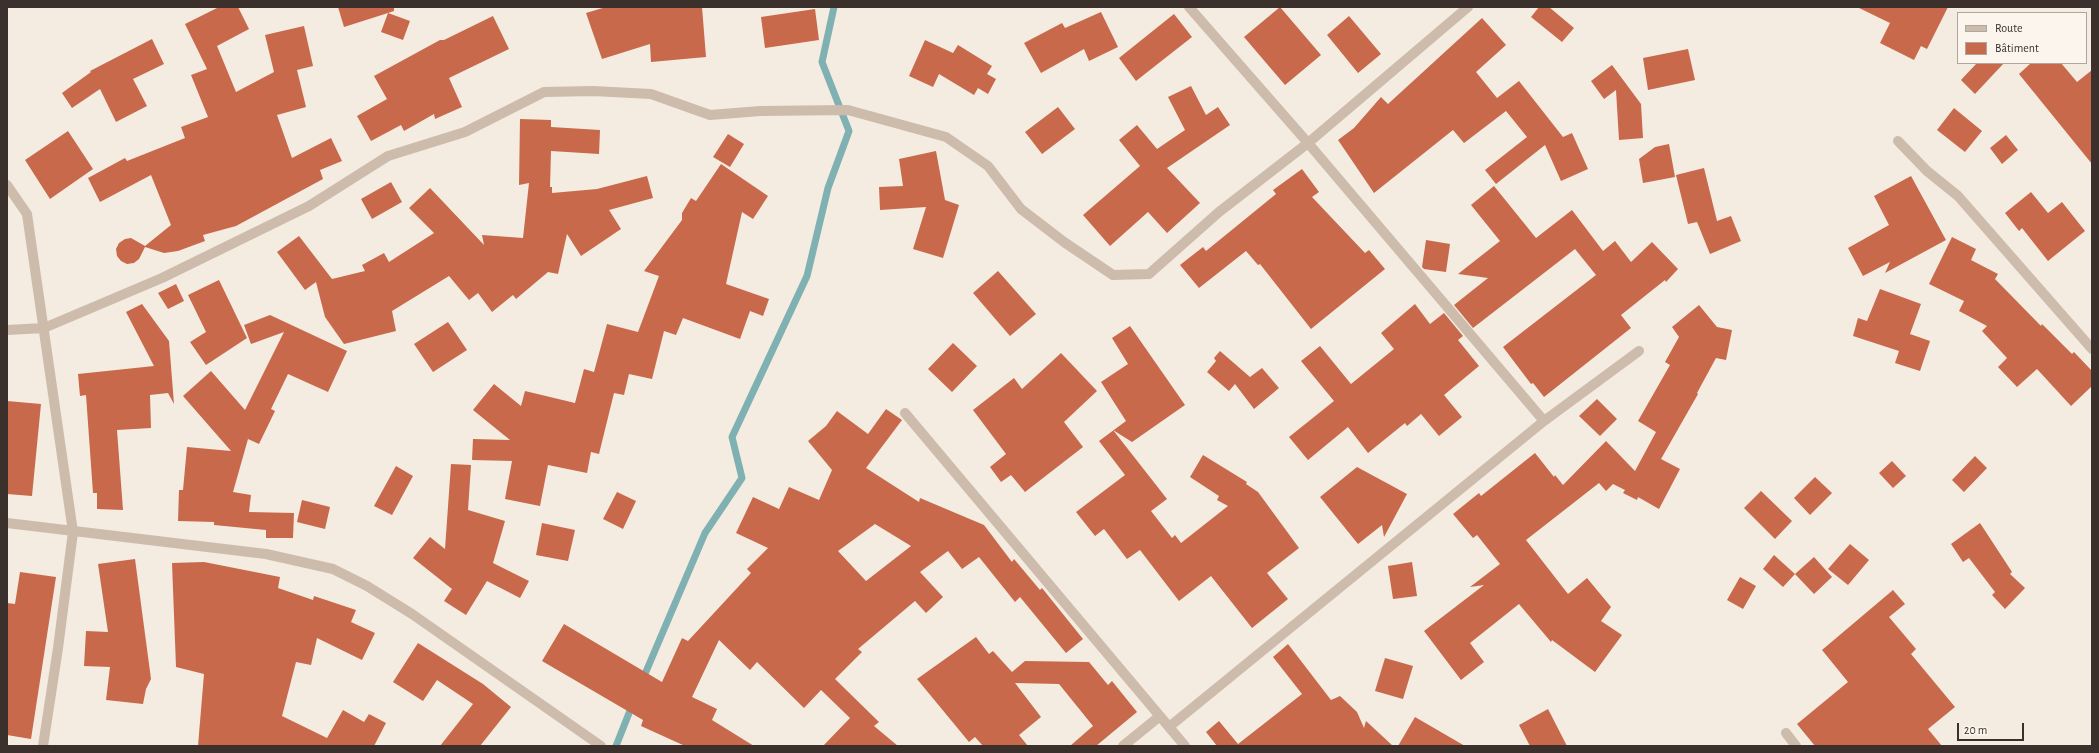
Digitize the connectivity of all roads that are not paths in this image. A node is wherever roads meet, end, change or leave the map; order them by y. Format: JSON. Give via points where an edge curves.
{"nodes":[{"id":1,"x":1189,"y":7,"type":"edge"},
{"id":2,"x":1468,"y":7,"type":"edge"},
{"id":3,"x":1898,"y":141,"type":"dead end"},
{"id":4,"x":1308,"y":143,"type":"junction"},
{"id":5,"x":7,"y":185,"type":"edge"},
{"id":6,"x":44,"y":328,"type":"junction"},
{"id":7,"x":7,"y":330,"type":"edge"},
{"id":8,"x":2092,"y":349,"type":"edge"},
{"id":9,"x":1639,"y":351,"type":"dead end"},
{"id":10,"x":905,"y":413,"type":"dead end"},
{"id":11,"x":1544,"y":421,"type":"junction"},
{"id":12,"x":7,"y":523,"type":"edge"},
{"id":13,"x":72,"y":532,"type":"junction"},
{"id":14,"x":1160,"y":716,"type":"junction"},
{"id":15,"x":1169,"y":727,"type":"junction"},
{"id":16,"x":1786,"y":733,"type":"dead end"},
{"id":17,"x":43,"y":746,"type":"edge"},
{"id":18,"x":601,"y":746,"type":"edge"},
{"id":19,"x":1123,"y":746,"type":"edge"},
{"id":20,"x":1185,"y":746,"type":"edge"},
{"id":21,"x":1796,"y":746,"type":"edge"}],
"edges":[{"from":1,"to":4,"type":"street"},
{"from":2,"to":4,"type":"street"},
{"from":3,"to":8,"type":"street","via":[[1927,171],[1958,196]]},
{"from":4,"to":6,"type":"street","via":[[1220,212],[1148,274],[1113,275],[1021,209],[988,166],[946,137],[848,110],[760,111],[710,115],[651,94],[544,92],[465,132],[388,156],[309,206],[162,278]]},
{"from":4,"to":11,"type":"street"},
{"from":5,"to":6,"type":"street","via":[[27,214]]},
{"from":6,"to":7,"type":"street"},
{"from":6,"to":13,"type":"street"},
{"from":9,"to":11,"type":"street"},
{"from":10,"to":14,"type":"street"},
{"from":11,"to":15,"type":"street"},
{"from":12,"to":13,"type":"street"},
{"from":13,"to":17,"type":"street"},
{"from":13,"to":18,"type":"street","via":[[266,554],[333,569],[367,586],[412,614]]},
{"from":14,"to":15,"type":"street"},
{"from":14,"to":19,"type":"street"},
{"from":15,"to":20,"type":"street"},
{"from":16,"to":21,"type":"street"}]}
